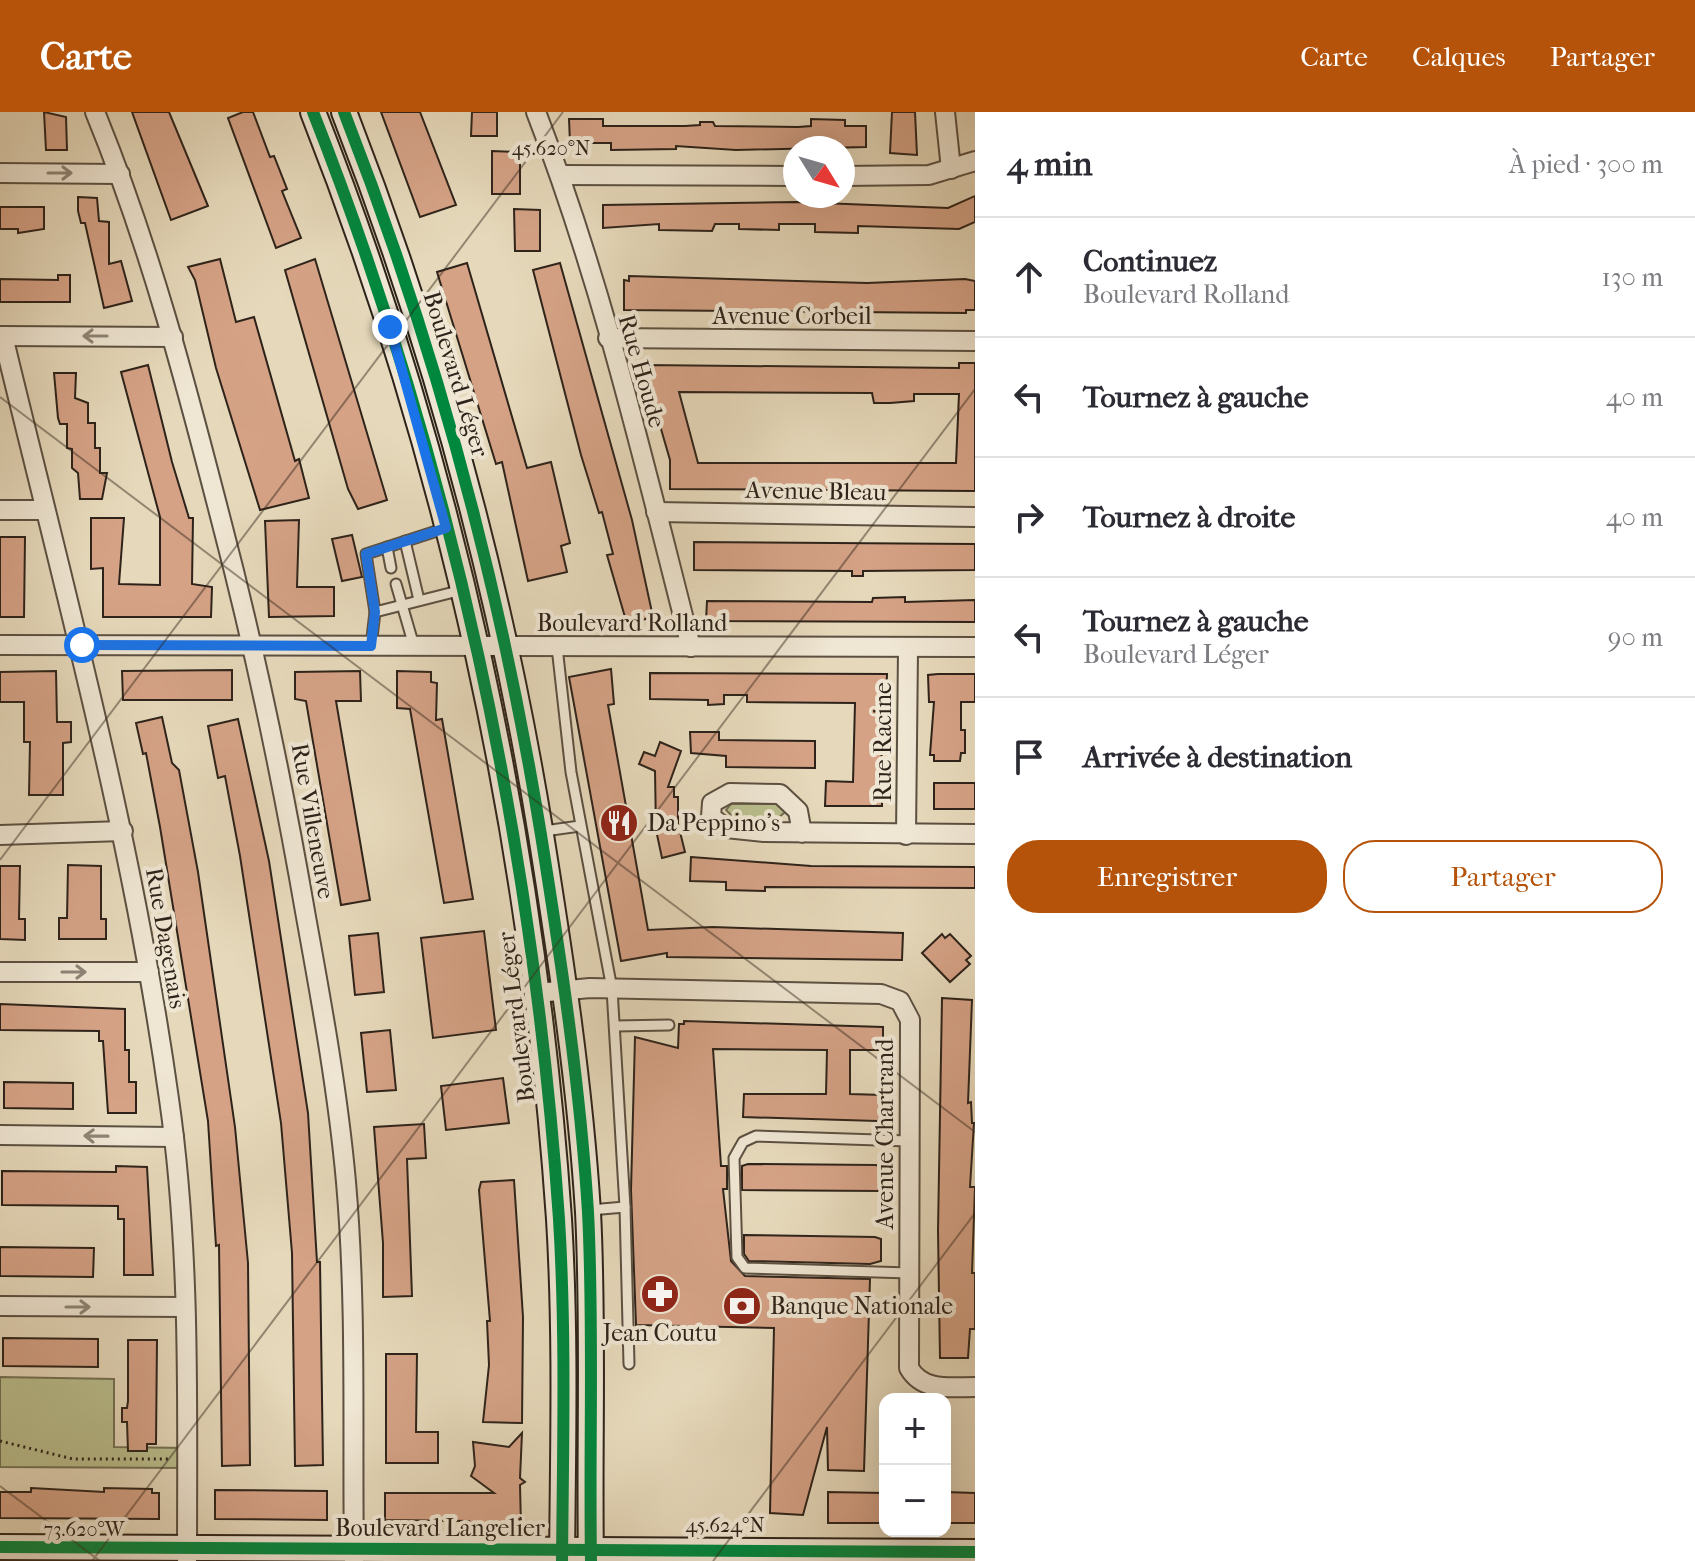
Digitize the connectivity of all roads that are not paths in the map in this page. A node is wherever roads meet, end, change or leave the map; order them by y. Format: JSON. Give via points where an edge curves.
{"nodes":[{"id":1,"x":95,"y":112,"type":"edge"},
{"id":2,"x":313,"y":112,"type":"edge"},
{"id":3,"x":344,"y":112,"type":"edge"},
{"id":4,"x":536,"y":112,"type":"edge"},
{"id":5,"x":945,"y":112,"type":"edge"},
{"id":6,"x":975,"y":161,"type":"edge"},
{"id":7,"x":951,"y":169,"type":"junction"},
{"id":8,"x":0,"y":173,"type":"edge"},
{"id":9,"x":120,"y":174,"type":"junction"},
{"id":10,"x":560,"y":175,"type":"junction"},
{"id":11,"x":783,"y":176,"type":"edge"},
{"id":12,"x":855,"y":176,"type":"edge"},
{"id":13,"x":1,"y":336,"type":"edge"},
{"id":14,"x":173,"y":337,"type":"junction"},
{"id":15,"x":608,"y":338,"type":"junction"},
{"id":16,"x":975,"y":341,"type":"edge"},
{"id":17,"x":0,"y":510,"type":"edge"},
{"id":18,"x":45,"y":510,"type":"junction"},
{"id":19,"x":656,"y":512,"type":"junction"},
{"id":20,"x":975,"y":517,"type":"edge"},
{"id":21,"x":446,"y":528,"type":"junction"},
{"id":22,"x":405,"y":541,"type":"junction"},
{"id":23,"x":387,"y":547,"type":"junction"},
{"id":24,"x":391,"y":568,"type":"dead end"},
{"id":25,"x":396,"y":584,"type":"dead end"},
{"id":26,"x":462,"y":590,"type":"junction"},
{"id":27,"x":419,"y":600,"type":"junction"},
{"id":28,"x":400,"y":605,"type":"junction"},
{"id":29,"x":375,"y":612,"type":"junction"},
{"id":30,"x":0,"y":645,"type":"edge"},
{"id":31,"x":82,"y":645,"type":"junction"},
{"id":32,"x":254,"y":646,"type":"junction"},
{"id":33,"x":371,"y":646,"type":"junction"},
{"id":34,"x":414,"y":646,"type":"junction"},
{"id":35,"x":475,"y":647,"type":"junction"},
{"id":36,"x":557,"y":647,"type":"junction"},
{"id":37,"x":691,"y":647,"type":"junction"},
{"id":38,"x":975,"y":647,"type":"edge"},
{"id":39,"x":504,"y":648,"type":"junction"},
{"id":40,"x":908,"y":650,"type":"junction"},
{"id":41,"x":580,"y":826,"type":"junction"},
{"id":42,"x":123,"y":831,"type":"junction"},
{"id":43,"x":540,"y":832,"type":"junction"},
{"id":44,"x":802,"y":833,"type":"junction"},
{"id":45,"x":975,"y":834,"type":"edge"},
{"id":46,"x":0,"y":835,"type":"edge"},
{"id":47,"x":906,"y":835,"type":"junction"},
{"id":48,"x":0,"y":972,"type":"edge"},
{"id":49,"x":149,"y":972,"type":"junction"},
{"id":50,"x":612,"y":989,"type":"junction"},
{"id":51,"x":566,"y":990,"type":"junction"},
{"id":52,"x":537,"y":993,"type":"junction"},
{"id":53,"x":669,"y":1025,"type":"dead end"},
{"id":54,"x":616,"y":1026,"type":"junction"},
{"id":55,"x":0,"y":1135,"type":"edge"},
{"id":56,"x":174,"y":1137,"type":"junction"},
{"id":57,"x":909,"y":1141,"type":"junction"},
{"id":58,"x":625,"y":1207,"type":"junction"},
{"id":59,"x":588,"y":1211,"type":"junction"},
{"id":60,"x":909,"y":1273,"type":"junction"},
{"id":61,"x":0,"y":1306,"type":"edge"},
{"id":62,"x":185,"y":1307,"type":"junction"},
{"id":63,"x":627,"y":1334,"type":"junction"},
{"id":64,"x":591,"y":1345,"type":"junction"},
{"id":65,"x":564,"y":1354,"type":"junction"},
{"id":66,"x":629,"y":1364,"type":"dead end"},
{"id":67,"x":975,"y":1387,"type":"edge"},
{"id":68,"x":0,"y":1547,"type":"edge"},
{"id":69,"x":975,"y":1552,"type":"edge"},
{"id":70,"x":187,"y":1555,"type":"edge"},
{"id":71,"x":354,"y":1556,"type":"edge"},
{"id":72,"x":562,"y":1556,"type":"edge"},
{"id":73,"x":591,"y":1556,"type":"edge"}],
"edges":[{"from":1,"to":9,"type":"street","name":"Rue Villeneuve"},
{"from":2,"to":21,"type":"main road","name":"Boulevard Léger","via":[[390,327]]},
{"from":3,"to":39,"type":"main road","name":"Boulevard Léger","via":[[417,318],[460,461]]},
{"from":4,"to":10,"type":"street","name":"Rue Houde"},
{"from":5,"to":7,"type":"street"},
{"from":6,"to":7,"type":"street"},
{"from":7,"to":12,"type":"street"},
{"from":8,"to":9,"type":"street","one_way":true},
{"from":9,"to":14,"type":"street","name":"Rue Villeneuve"},
{"from":10,"to":11,"type":"street"},
{"from":10,"to":15,"type":"street","name":"Rue Houde"},
{"from":14,"to":13,"type":"street","one_way":true},
{"from":13,"to":18,"type":"street","name":"Rue Dagenais"},
{"from":14,"to":32,"type":"street","name":"Rue Villeneuve"},
{"from":15,"to":16,"type":"street","name":"Avenue Corbeil"},
{"from":15,"to":19,"type":"street","name":"Rue Houde"},
{"from":17,"to":18,"type":"street"},
{"from":18,"to":31,"type":"street","name":"Rue Dagenais"},
{"from":19,"to":20,"type":"street","name":"Avenue Bleau"},
{"from":19,"to":37,"type":"street","name":"Rue Houde"},
{"from":21,"to":22,"type":"lane"},
{"from":21,"to":26,"type":"main road","name":"Boulevard Léger"},
{"from":22,"to":23,"type":"lane"},
{"from":22,"to":27,"type":"lane"},
{"from":23,"to":24,"type":"lane"},
{"from":23,"to":29,"type":"lane","via":[[366,554]]},
{"from":25,"to":28,"type":"lane"},
{"from":26,"to":27,"type":"lane"},
{"from":26,"to":35,"type":"main road","name":"Boulevard Léger"},
{"from":27,"to":28,"type":"lane"},
{"from":28,"to":29,"type":"lane"},
{"from":28,"to":34,"type":"lane"},
{"from":29,"to":33,"type":"lane"},
{"from":30,"to":31,"type":"street","name":"Boulevard Rolland"},
{"from":31,"to":32,"type":"street","name":"Boulevard Rolland"},
{"from":31,"to":42,"type":"street","name":"Rue Dagenais"},
{"from":32,"to":33,"type":"street","name":"Boulevard Rolland"},
{"from":32,"to":71,"type":"street","name":"Rue Villeneuve","via":[[337,1098],[353,1293]]},
{"from":33,"to":34,"type":"street","name":"Boulevard Rolland"},
{"from":34,"to":35,"type":"street","name":"Boulevard Rolland"},
{"from":35,"to":39,"type":"street","name":"Boulevard Rolland"},
{"from":35,"to":52,"type":"main road","name":"Boulevard Léger","via":[[516,853]]},
{"from":36,"to":37,"type":"street","name":"Boulevard Rolland"},
{"from":36,"to":39,"type":"street","name":"Boulevard Rolland"},
{"from":36,"to":41,"type":"lane"},
{"from":37,"to":40,"type":"street","name":"Boulevard Rolland"},
{"from":38,"to":40,"type":"street","name":"Boulevard Rolland"},
{"from":39,"to":43,"type":"main road","name":"Boulevard Léger"},
{"from":40,"to":47,"type":"street","name":"Rue Racine"},
{"from":41,"to":43,"type":"lane"},
{"from":41,"to":50,"type":"lane"},
{"from":42,"to":46,"type":"street"},
{"from":42,"to":49,"type":"street","name":"Rue Dagenais"},
{"from":43,"to":51,"type":"main road","name":"Boulevard Léger"},
{"from":44,"to":44,"type":"street","via":[[726,828],[714,822],[712,803],[723,794],[780,794],[798,811]]},
{"from":44,"to":47,"type":"street"},
{"from":45,"to":47,"type":"street"},
{"from":48,"to":49,"type":"street","one_way":true},
{"from":49,"to":56,"type":"street","name":"Rue Dagenais"},
{"from":50,"to":51,"type":"street","name":"Avenue Chartrand"},
{"from":50,"to":54,"type":"lane"},
{"from":50,"to":57,"type":"street","name":"Avenue Chartrand","via":[[891,995],[910,1020]]},
{"from":51,"to":52,"type":"street","name":"Avenue Chartrand"},
{"from":51,"to":59,"type":"main road","name":"Boulevard Léger"},
{"from":52,"to":65,"type":"main road","name":"Boulevard Léger","via":[[559,1221]]},
{"from":53,"to":54,"type":"lane"},
{"from":54,"to":58,"type":"lane"},
{"from":56,"to":55,"type":"street","one_way":true},
{"from":56,"to":62,"type":"street","name":"Rue Dagenais"},
{"from":57,"to":60,"type":"street","name":"Avenue Chartrand"},
{"from":57,"to":60,"type":"lane","via":[[756,1136],[743,1142],[734,1158],[737,1257],[745,1268]]},
{"from":58,"to":59,"type":"lane"},
{"from":58,"to":63,"type":"lane"},
{"from":59,"to":64,"type":"main road","name":"Boulevard Léger"},
{"from":60,"to":67,"type":"street","name":"Avenue Chartrand","via":[[907,1354],[915,1379],[937,1387]]},
{"from":61,"to":62,"type":"street","one_way":true},
{"from":62,"to":70,"type":"street","name":"Rue Dagenais"},
{"from":63,"to":64,"type":"lane"},
{"from":63,"to":66,"type":"lane"},
{"from":64,"to":65,"type":"main road"},
{"from":64,"to":73,"type":"main road","name":"Boulevard Léger"},
{"from":65,"to":72,"type":"main road","name":"Boulevard Léger"},
{"from":68,"to":70,"type":"main road","name":"Boulevard Langelier"},
{"from":69,"to":73,"type":"main road","name":"Boulevard Langelier"},
{"from":70,"to":71,"type":"main road","name":"Boulevard Langelier"},
{"from":71,"to":72,"type":"main road","name":"Boulevard Langelier"},
{"from":72,"to":73,"type":"main road","name":"Boulevard Langelier"}]}
